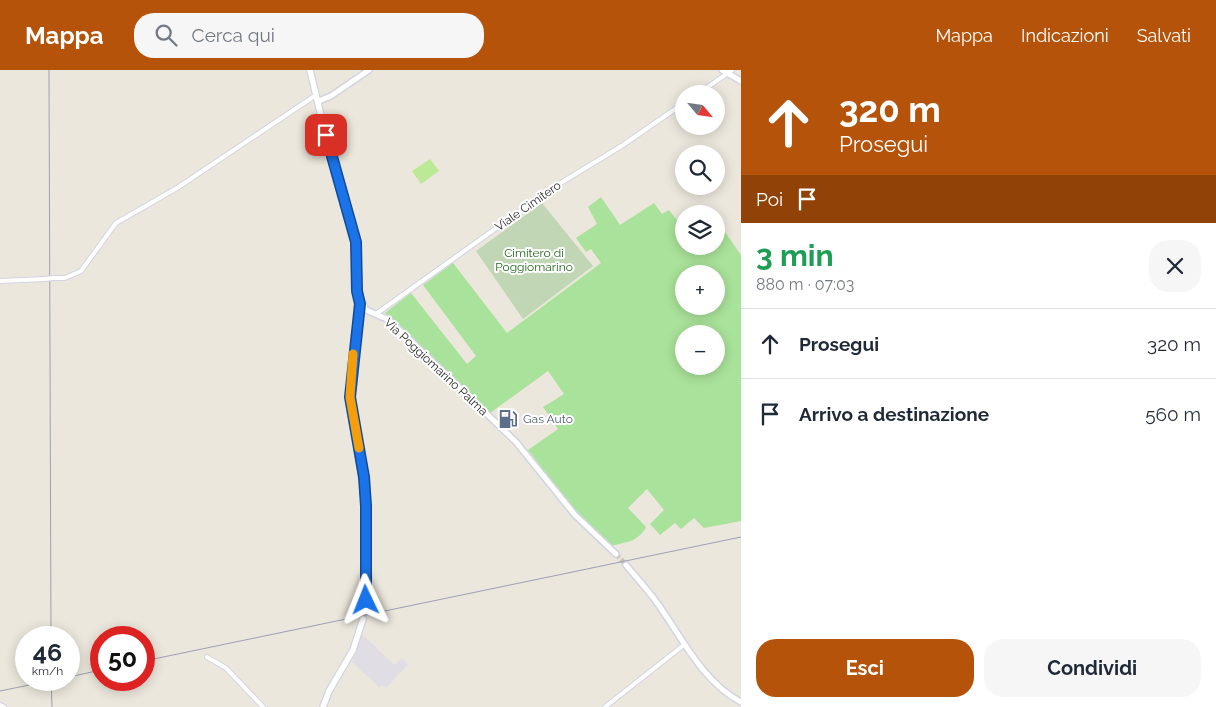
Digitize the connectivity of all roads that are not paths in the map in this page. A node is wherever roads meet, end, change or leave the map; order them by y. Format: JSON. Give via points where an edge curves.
{"nodes":[{"id":1,"x":310,"y":70,"type":"edge"},
{"id":2,"x":369,"y":70,"type":"edge"},
{"id":3,"x":727,"y":71,"type":"edge"},
{"id":4,"x":741,"y":81,"type":"edge"},
{"id":5,"x":709,"y":85,"type":"edge"},
{"id":6,"x":318,"y":98,"type":"junction"},
{"id":7,"x":675,"y":109,"type":"edge"},
{"id":8,"x":0,"y":281,"type":"edge"},
{"id":9,"x":361,"y":308,"type":"junction"},
{"id":10,"x":376,"y":314,"type":"junction"},
{"id":11,"x":616,"y":554,"type":"tunnel mouth"},
{"id":12,"x":626,"y":565,"type":"tunnel mouth"},
{"id":13,"x":365,"y":609,"type":"dead end"},
{"id":14,"x":363,"y":619,"type":"dead end"},
{"id":15,"x":685,"y":644,"type":"junction"},
{"id":16,"x":207,"y":658,"type":"dead end"},
{"id":17,"x":741,"y":702,"type":"edge"},
{"id":18,"x":0,"y":705,"type":"edge"},
{"id":19,"x":4,"y":707,"type":"edge"},
{"id":20,"x":263,"y":707,"type":"edge"},
{"id":21,"x":323,"y":707,"type":"edge"},
{"id":22,"x":605,"y":707,"type":"edge"}],
"edges":[{"from":1,"to":6,"type":"main road"},
{"from":2,"to":6,"type":"street","via":[[338,92]]},
{"from":3,"to":4,"type":"street"},
{"from":3,"to":5,"type":"street"},
{"from":6,"to":8,"type":"street","bridge":true,"via":[[116,223],[81,271],[72,276]]},
{"from":6,"to":9,"type":"main road","via":[[356,242],[357,291]]},
{"from":7,"to":10,"type":"street","name":"Viale Cimitero","via":[[552,189]]},
{"from":9,"to":10,"type":"street","name":"Via Poggiomarino Palma"},
{"from":9,"to":13,"type":"main road","via":[[350,397],[366,506]]},
{"from":10,"to":11,"type":"street","name":"Via Poggiomarino Palma","via":[[389,320],[516,442],[575,515]]},
{"from":12,"to":15,"type":"street"},
{"from":14,"to":21,"type":"main road","via":[[354,650]]},
{"from":15,"to":17,"type":"street","via":[[705,672]]},
{"from":15,"to":22,"type":"street"},
{"from":16,"to":20,"type":"street","via":[[226,668]]},
{"from":18,"to":19,"type":"street"}]}
